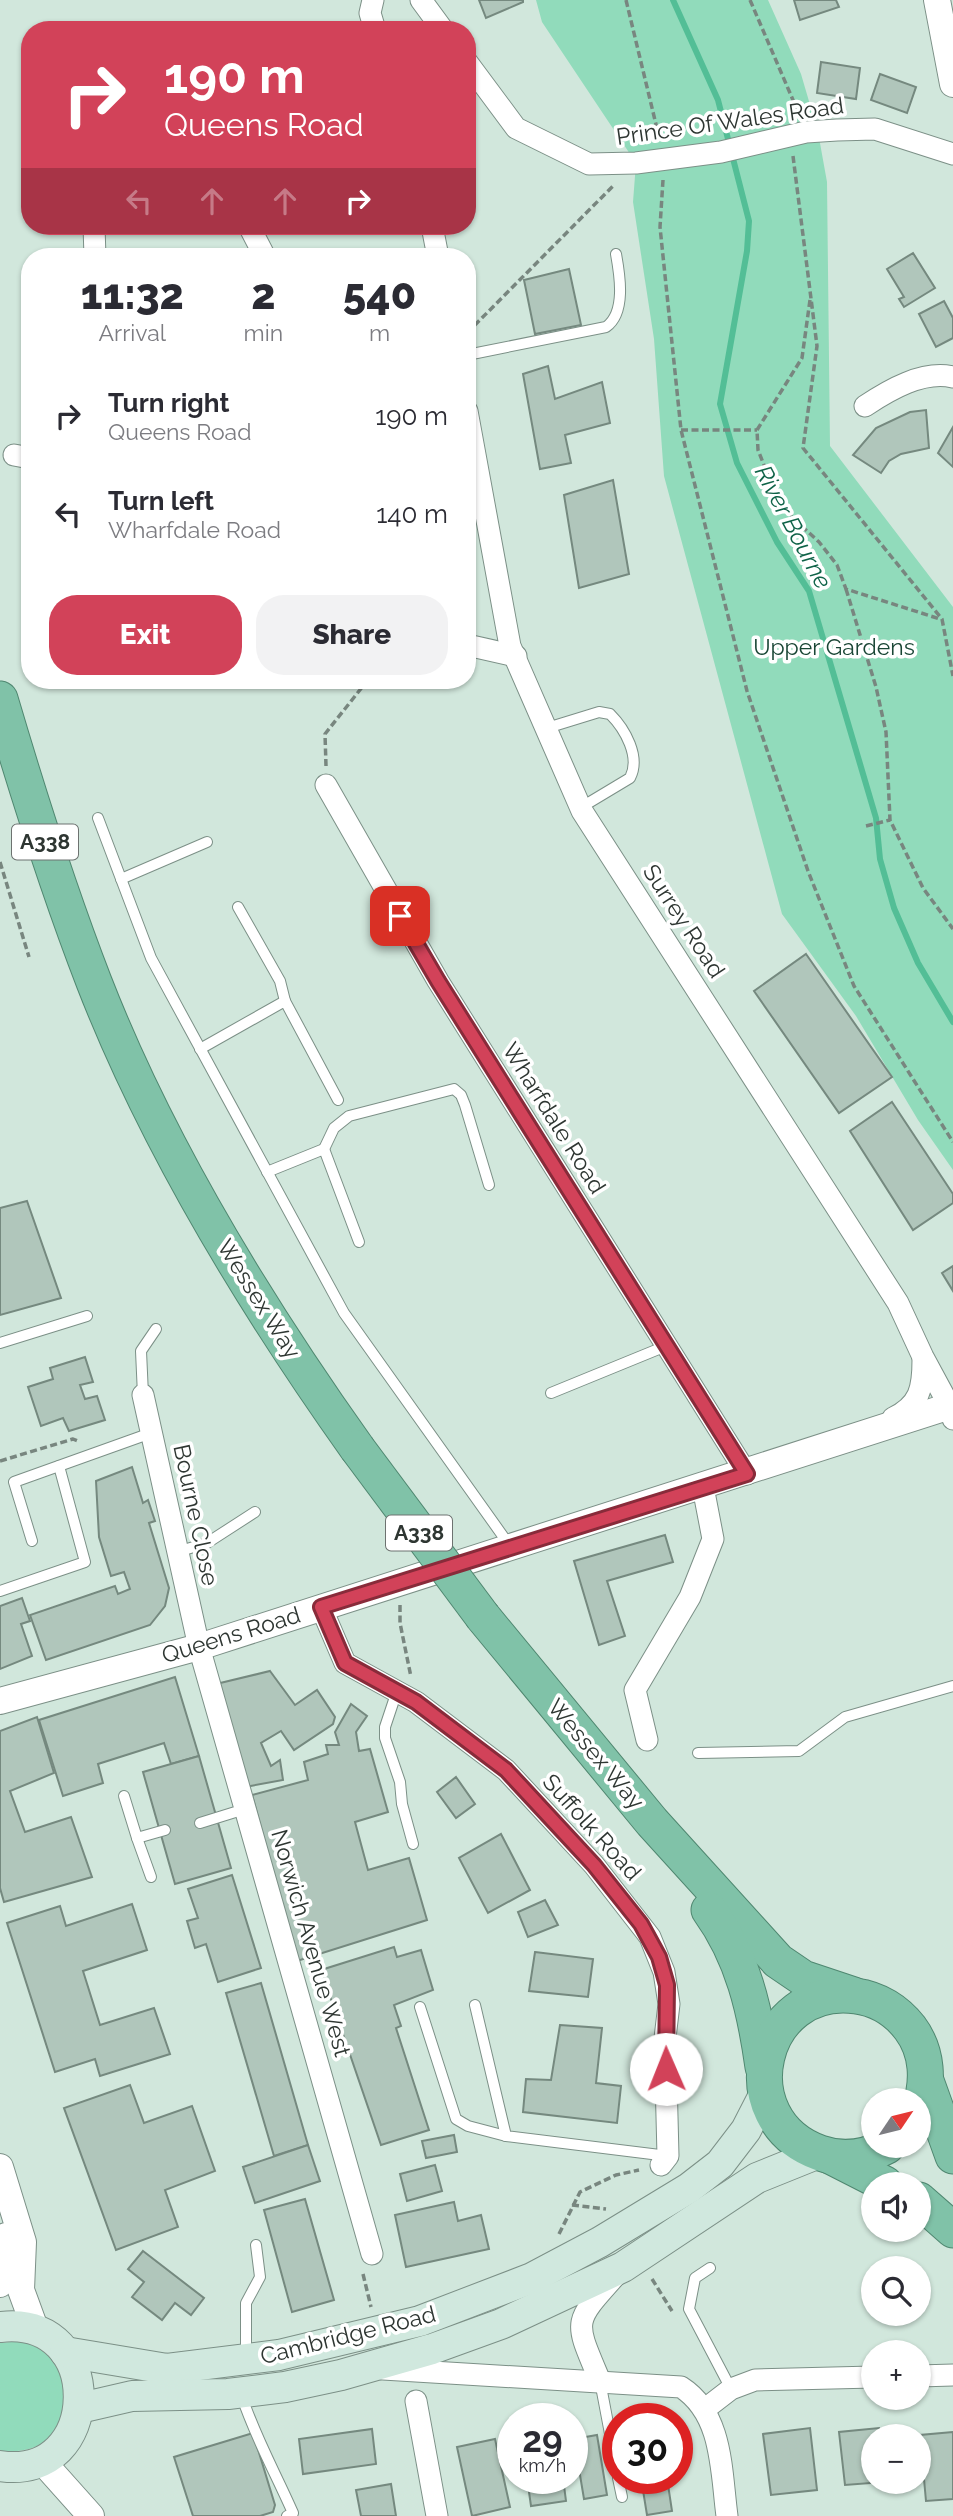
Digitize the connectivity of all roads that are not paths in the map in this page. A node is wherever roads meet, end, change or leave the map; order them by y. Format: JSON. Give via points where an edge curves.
{"nodes":[{"id":1,"x":373,"y":0,"type":"edge"},
{"id":2,"x":421,"y":0,"type":"edge"},
{"id":3,"x":937,"y":0,"type":"edge"},
{"id":4,"x":372,"y":21,"type":"edge"},
{"id":5,"x":436,"y":21,"type":"edge"},
{"id":6,"x":476,"y":74,"type":"edge"},
{"id":7,"x":953,"y":85,"type":"edge"},
{"id":8,"x":953,"y":154,"type":"edge"},
{"id":9,"x":616,"y":254,"type":"dead end"},
{"id":10,"x":476,"y":353,"type":"edge"},
{"id":11,"x":953,"y":377,"type":"edge"},
{"id":12,"x":865,"y":406,"type":"dead end"},
{"id":13,"x":476,"y":460,"type":"edge"},
{"id":14,"x":476,"y":647,"type":"edge"},
{"id":15,"x":516,"y":656,"type":"junction"},
{"id":16,"x":0,"y":699,"type":"edge"},
{"id":17,"x":547,"y":728,"type":"junction"},
{"id":18,"x":326,"y":785,"type":"road end"},
{"id":19,"x":580,"y":808,"type":"junction"},
{"id":20,"x":98,"y":818,"type":"dead end"},
{"id":21,"x":207,"y":842,"type":"dead end"},
{"id":22,"x":121,"y":879,"type":"junction"},
{"id":23,"x":238,"y":907,"type":"dead end"},
{"id":24,"x":285,"y":1001,"type":"junction"},
{"id":25,"x":200,"y":1049,"type":"junction"},
{"id":26,"x":338,"y":1100,"type":"dead end"},
{"id":27,"x":324,"y":1149,"type":"junction"},
{"id":28,"x":267,"y":1172,"type":"junction"},
{"id":29,"x":489,"y":1185,"type":"dead end"},
{"id":30,"x":359,"y":1242,"type":"dead end"},
{"id":31,"x":87,"y":1316,"type":"dead end"},
{"id":32,"x":156,"y":1329,"type":"dead end"},
{"id":33,"x":0,"y":1343,"type":"edge"},
{"id":34,"x":666,"y":1346,"type":"junction"},
{"id":35,"x":923,"y":1357,"type":"junction"},
{"id":36,"x":551,"y":1393,"type":"dead end"},
{"id":37,"x":143,"y":1395,"type":"joint"},
{"id":38,"x":952,"y":1410,"type":"edge"},
{"id":39,"x":151,"y":1433,"type":"junction"},
{"id":40,"x":860,"y":1434,"type":"junction"},
{"id":41,"x":59,"y":1466,"type":"junction"},
{"id":42,"x":747,"y":1474,"type":"junction"},
{"id":43,"x":703,"y":1487,"type":"junction"},
{"id":44,"x":255,"y":1512,"type":"dead end"},
{"id":45,"x":32,"y":1541,"type":"dead end"},
{"id":46,"x":511,"y":1549,"type":"junction"},
{"id":47,"x":177,"y":1552,"type":"junction"},
{"id":48,"x":0,"y":1591,"type":"edge"},
{"id":49,"x":321,"y":1607,"type":"junction"},
{"id":50,"x":198,"y":1647,"type":"junction"},
{"id":51,"x":953,"y":1686,"type":"edge"},
{"id":52,"x":397,"y":1691,"type":"junction"},
{"id":53,"x":0,"y":1701,"type":"edge"},
{"id":54,"x":647,"y":1740,"type":"dead end"},
{"id":55,"x":698,"y":1753,"type":"dead end"},
{"id":56,"x":124,"y":1796,"type":"dead end"},
{"id":57,"x":245,"y":1809,"type":"junction"},
{"id":58,"x":652,"y":1822,"type":"junction"},
{"id":59,"x":200,"y":1823,"type":"dead end"},
{"id":60,"x":165,"y":1830,"type":"dead end"},
{"id":61,"x":137,"y":1838,"type":"junction"},
{"id":62,"x":413,"y":1844,"type":"dead end"},
{"id":63,"x":150,"y":1877,"type":"dead end"},
{"id":64,"x":854,"y":1996,"type":"junction"},
{"id":65,"x":475,"y":2005,"type":"dead end"},
{"id":66,"x":419,"y":2007,"type":"dead end"},
{"id":67,"x":764,"y":2082,"type":"junction"},
{"id":68,"x":922,"y":2088,"type":"edge"},
{"id":69,"x":931,"y":2113,"type":"edge"},
{"id":70,"x":506,"y":2136,"type":"junction"},
{"id":71,"x":823,"y":2154,"type":"junction"},
{"id":72,"x":861,"y":2155,"type":"edge"},
{"id":73,"x":953,"y":2155,"type":"edge"},
{"id":74,"x":665,"y":2160,"type":"joint"},
{"id":75,"x":861,"y":2172,"type":"edge"},
{"id":76,"x":2,"y":2174,"type":"edge"},
{"id":77,"x":931,"y":2211,"type":"edge"},
{"id":78,"x":953,"y":2230,"type":"edge"},
{"id":79,"x":256,"y":2245,"type":"dead end"},
{"id":80,"x":372,"y":2254,"type":"road end"},
{"id":81,"x":623,"y":2267,"type":"junction"},
{"id":82,"x":710,"y":2268,"type":"dead end"},
{"id":83,"x":0,"y":2284,"type":"edge"},
{"id":84,"x":0,"y":2327,"type":"edge"},
{"id":85,"x":36,"y":2331,"type":"junction"},
{"id":86,"x":65,"y":2352,"type":"junction"},
{"id":87,"x":246,"y":2359,"type":"junction"},
{"id":88,"x":363,"y":2368,"type":"junction"},
{"id":89,"x":953,"y":2375,"type":"edge"},
{"id":90,"x":931,"y":2376,"type":"edge"},
{"id":91,"x":861,"y":2377,"type":"edge"},
{"id":92,"x":600,"y":2381,"type":"junction"},
{"id":93,"x":731,"y":2389,"type":"junction"},
{"id":94,"x":240,"y":2392,"type":"junction"},
{"id":95,"x":416,"y":2401,"type":"dead end"},
{"id":96,"x":604,"y":2403,"type":"edge"},
{"id":97,"x":80,"y":2408,"type":"junction"},
{"id":98,"x":705,"y":2409,"type":"junction"},
{"id":99,"x":41,"y":2460,"type":"junction"},
{"id":100,"x":0,"y":2466,"type":"edge"},
{"id":101,"x":621,"y":2494,"type":"edge"},
{"id":102,"x":622,"y":2497,"type":"dead end"},
{"id":103,"x":91,"y":2516,"type":"edge"},
{"id":104,"x":287,"y":2516,"type":"edge"},
{"id":105,"x":438,"y":2516,"type":"edge"},
{"id":106,"x":727,"y":2516,"type":"edge"}],
"edges":[{"from":1,"to":4,"type":"street"},
{"from":2,"to":5,"type":"street"},
{"from":3,"to":7,"type":"street"},
{"from":6,"to":8,"type":"street","name":"Prince Of Wales Road","via":[[516,128],[589,164],[721,152],[798,134],[875,130]]},
{"from":9,"to":10,"type":"lane","via":[[618,310],[612,323]]},
{"from":11,"to":12,"type":"street","via":[[915,381]]},
{"from":13,"to":15,"type":"street","name":"Surrey Road","via":[[510,646]]},
{"from":14,"to":15,"type":"street"},
{"from":15,"to":17,"type":"street","name":"Surrey Road"},
{"from":16,"to":58,"type":"highway","name":"Wessex Way","number":"A338","bridge":true,"via":[[94,982],[216,1229],[357,1448],[483,1617]]},
{"from":17,"to":19,"type":"street","name":"Surrey Road"},
{"from":17,"to":19,"type":"lane","via":[[599,712],[610,714],[620,723],[629,744],[630,778]]},
{"from":18,"to":34,"type":"street","name":"Wharfdale Road","via":[[438,981]]},
{"from":19,"to":35,"type":"street","name":"Surrey Road","via":[[898,1303]]},
{"from":20,"to":22,"type":"lane"},
{"from":21,"to":22,"type":"lane"},
{"from":22,"to":25,"type":"lane","via":[[151,958]]},
{"from":23,"to":24,"type":"lane","via":[[280,981]]},
{"from":24,"to":25,"type":"lane"},
{"from":24,"to":26,"type":"lane"},
{"from":25,"to":28,"type":"lane"},
{"from":27,"to":28,"type":"lane"},
{"from":27,"to":29,"type":"lane","via":[[334,1128],[349,1116],[454,1089],[465,1105]]},
{"from":27,"to":30,"type":"lane"},
{"from":28,"to":46,"type":"lane","via":[[344,1313]]},
{"from":31,"to":33,"type":"lane"},
{"from":32,"to":37,"type":"lane","via":[[141,1351]]},
{"from":34,"to":36,"type":"lane"},
{"from":34,"to":42,"type":"street","name":"Wharfdale Road"},
{"from":35,"to":38,"type":"street","name":"Surrey Road"},
{"from":35,"to":40,"type":"street","name":"Queens Road","via":[[923,1384],[916,1404]]},
{"from":37,"to":39,"type":"street","name":"Bourne Close"},
{"from":38,"to":40,"type":"street","name":"Queens Road"},
{"from":39,"to":41,"type":"lane"},
{"from":39,"to":47,"type":"street","name":"Bourne Close"},
{"from":40,"to":42,"type":"street","name":"Queens Road"},
{"from":41,"to":45,"type":"lane","via":[[14,1482]]},
{"from":41,"to":48,"type":"lane","via":[[85,1562]]},
{"from":42,"to":43,"type":"street","name":"Queens Road"},
{"from":43,"to":46,"type":"street","name":"Queens Road"},
{"from":43,"to":54,"type":"street","via":[[713,1539],[690,1597],[635,1690]]},
{"from":44,"to":47,"type":"lane","via":[[207,1543]]},
{"from":46,"to":49,"type":"street","name":"Queens Road"},
{"from":47,"to":50,"type":"street","name":"Bourne Close"},
{"from":49,"to":50,"type":"street","name":"Queens Road"},
{"from":49,"to":52,"type":"street","name":"Suffolk Road","via":[[345,1663]]},
{"from":50,"to":53,"type":"street","name":"Queens Road"},
{"from":50,"to":57,"type":"street","name":"Norwich Avenue West"},
{"from":51,"to":55,"type":"lane","via":[[845,1717],[799,1751]]},
{"from":52,"to":62,"type":"lane","via":[[385,1738]]},
{"from":52,"to":74,"type":"street","name":"Suffolk Road","via":[[506,1770],[594,1865],[650,1937],[664,1972],[669,2004]]},
{"from":56,"to":61,"type":"lane"},
{"from":57,"to":59,"type":"lane"},
{"from":57,"to":80,"type":"street","name":"Norwich Avenue West"},
{"from":58,"to":64,"type":"highway","name":"Wessex Way","via":[[778,1961],[803,1978]]},
{"from":58,"to":67,"type":"highway","name":"Wessex Way","via":[[675,1864],[721,1925],[739,1961],[754,2014]]},
{"from":60,"to":61,"type":"lane"},
{"from":61,"to":63,"type":"lane"},
{"from":64,"to":67,"type":"highway","via":[[818,1999],[788,2018],[773,2037]]},
{"from":64,"to":68,"type":"highway","name":"Wessex Way","via":[[883,2004],[907,2024],[922,2051]]},
{"from":65,"to":70,"type":"lane"},
{"from":66,"to":70,"type":"lane","via":[[456,2119]]},
{"from":67,"to":71,"type":"highway","name":"Wessex Way","via":[[779,2123],[797,2141]]},
{"from":67,"to":87,"type":"main road","name":"Cambridge Road","via":[[746,2130],[720,2164],[611,2235],[532,2278],[420,2321],[279,2356]]},
{"from":69,"to":73,"type":"highway"},
{"from":70,"to":74,"type":"lane"},
{"from":71,"to":72,"type":"highway"},
{"from":71,"to":75,"type":"highway"},
{"from":71,"to":81,"type":"main road","name":"Cambridge Road","via":[[757,2178]]},
{"from":76,"to":83,"type":"street","via":[[7,2261]]},
{"from":76,"to":85,"type":"street","via":[[23,2242],[24,2306]]},
{"from":77,"to":78,"type":"highway"},
{"from":79,"to":87,"type":"lane","via":[[260,2277],[246,2303]]},
{"from":81,"to":88,"type":"main road","name":"Cambridge Road","via":[[501,2324]]},
{"from":81,"to":92,"type":"street","via":[[584,2311],[580,2329]]},
{"from":82,"to":93,"type":"lane","via":[[695,2278],[689,2309]]},
{"from":84,"to":85,"type":"main road"},
{"from":85,"to":86,"type":"main road"},
{"from":86,"to":87,"type":"main road","name":"Cambridge Road","via":[[167,2370]]},
{"from":86,"to":97,"type":"main road","via":[[78,2376]]},
{"from":88,"to":92,"type":"street","name":"Cambridge Road"},
{"from":88,"to":94,"type":"main road","name":"Cambridge Road"},
{"from":89,"to":90,"type":"street"},
{"from":91,"to":93,"type":"street","via":[[755,2380]]},
{"from":92,"to":96,"type":"lane"},
{"from":92,"to":98,"type":"street","name":"Cambridge Road","via":[[681,2387],[696,2396]]},
{"from":93,"to":98,"type":"street"},
{"from":94,"to":97,"type":"main road","name":"Cambridge Road","via":[[132,2396]]},
{"from":94,"to":104,"type":"lane","via":[[293,2513]]},
{"from":95,"to":105,"type":"street"},
{"from":97,"to":99,"type":"main road","via":[[66,2439]]},
{"from":98,"to":106,"type":"street","via":[[717,2444]]},
{"from":99,"to":100,"type":"main road"},
{"from":99,"to":103,"type":"street"},
{"from":101,"to":102,"type":"lane"}]}
